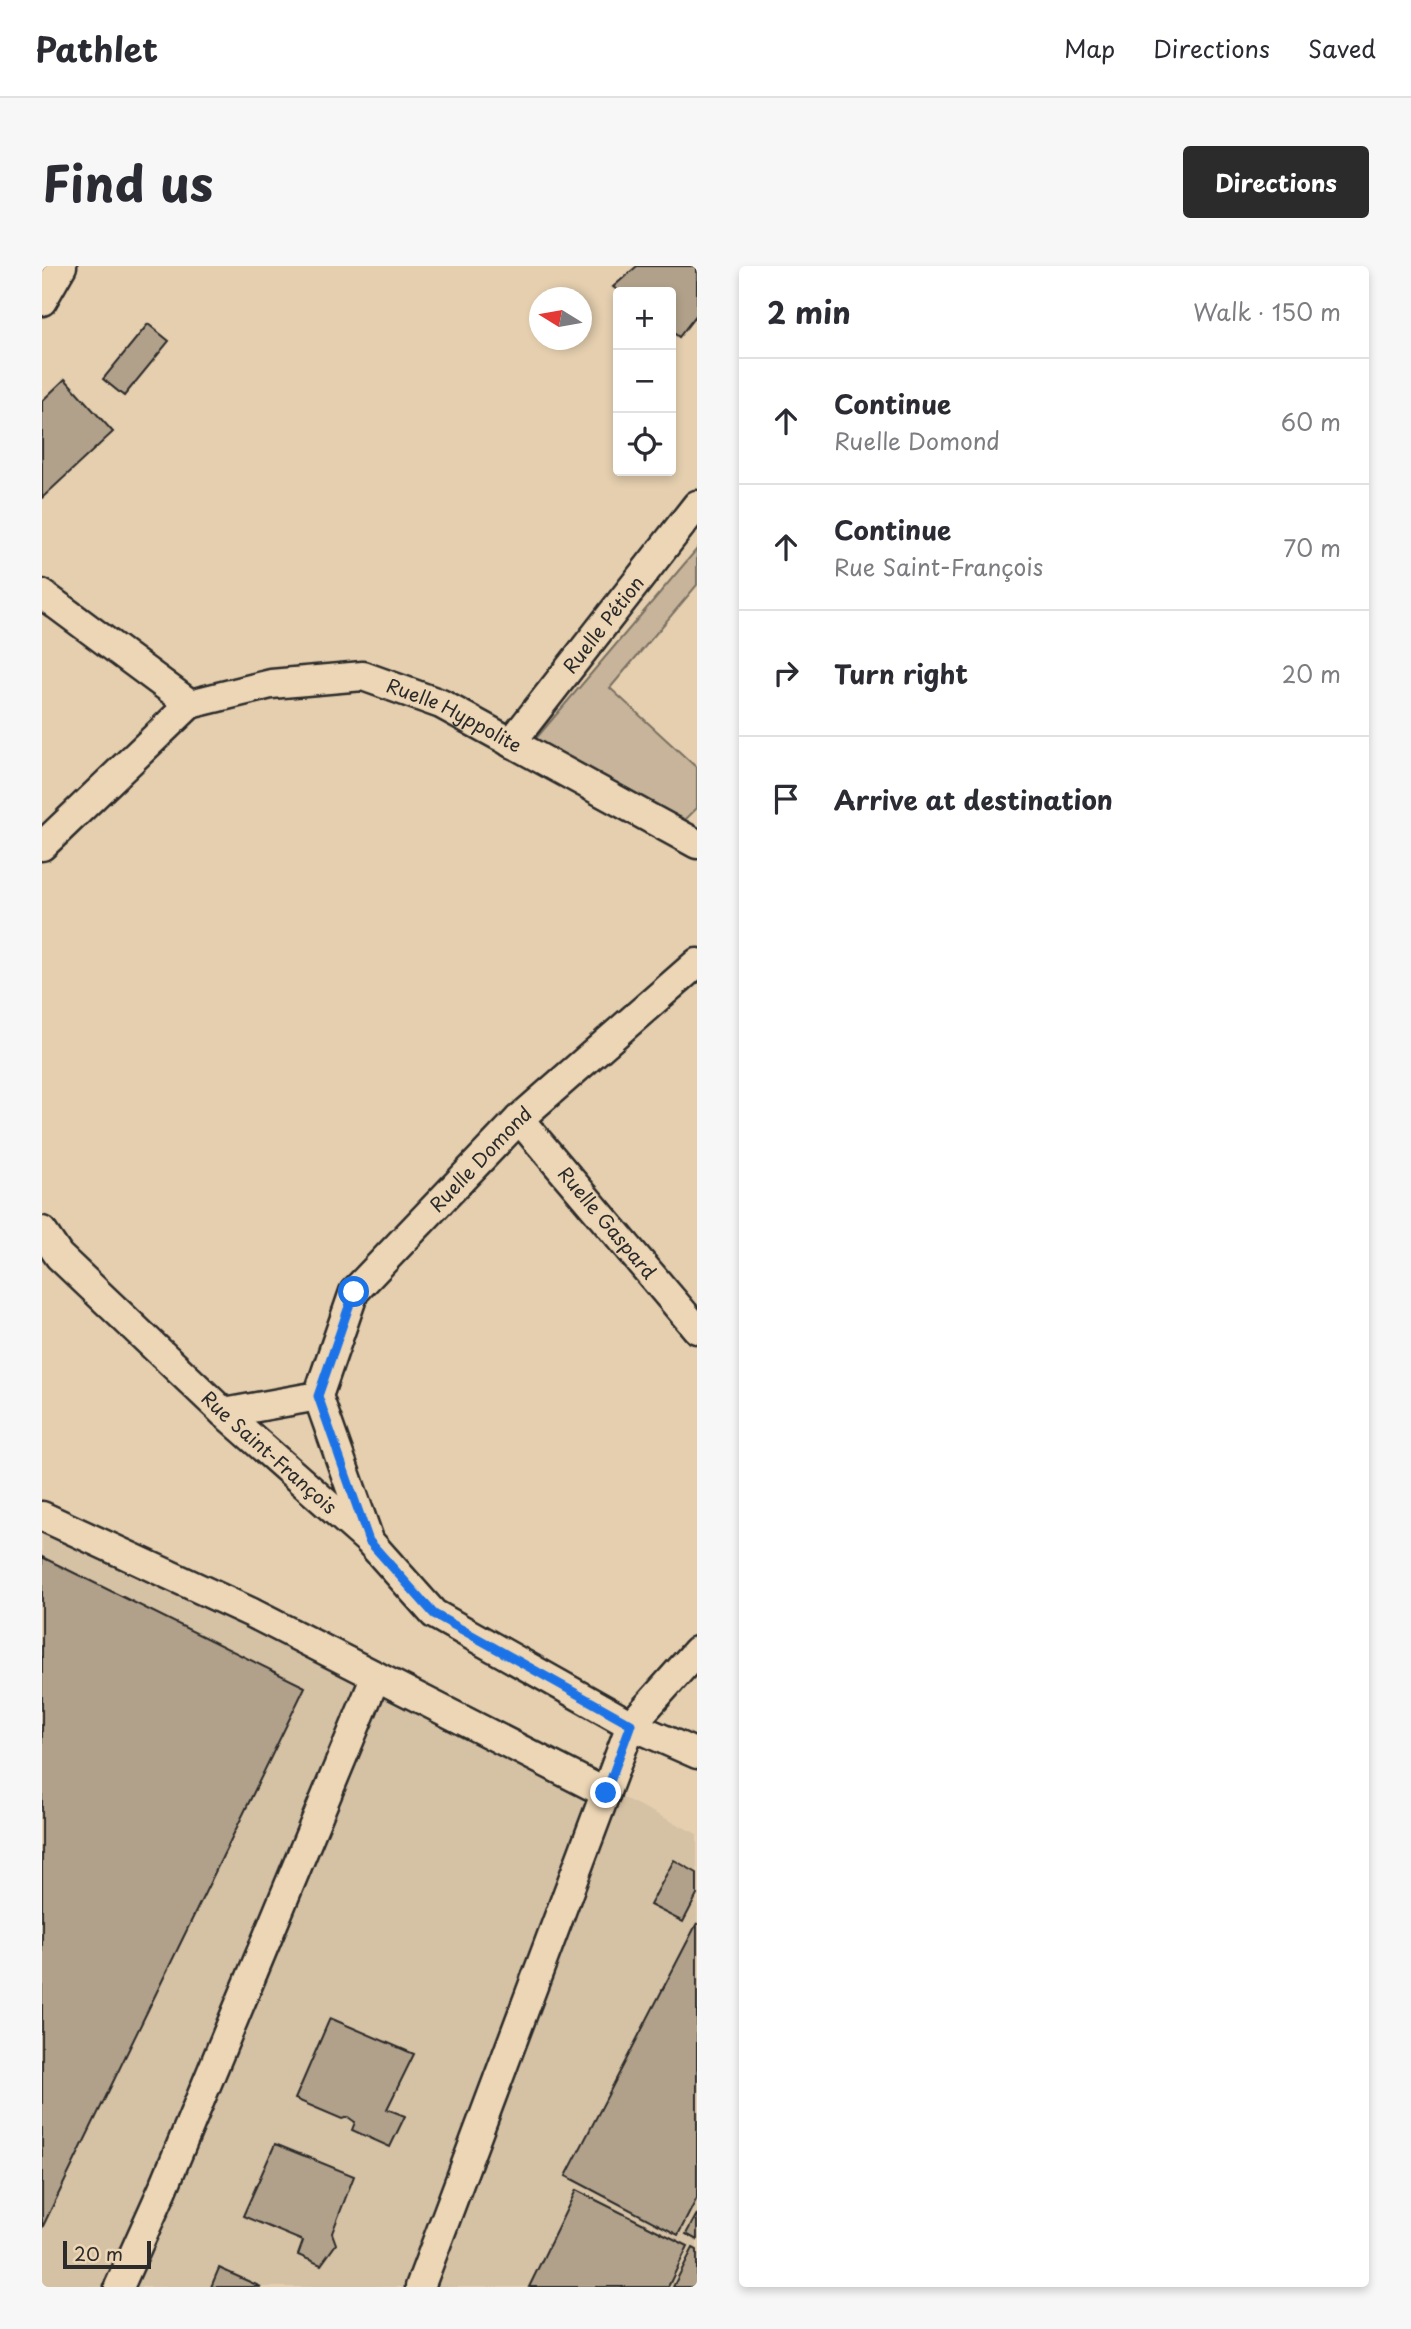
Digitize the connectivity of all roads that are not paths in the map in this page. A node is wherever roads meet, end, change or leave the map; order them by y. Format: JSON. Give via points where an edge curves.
{"nodes":[{"id":1,"x":62,"y":266,"type":"edge"},
{"id":2,"x":42,"y":301,"type":"edge"},
{"id":3,"x":697,"y":505,"type":"edge"},
{"id":4,"x":42,"y":594,"type":"edge"},
{"id":5,"x":190,"y":704,"type":"junction"},
{"id":6,"x":511,"y":743,"type":"junction"},
{"id":7,"x":697,"y":844,"type":"edge"},
{"id":8,"x":42,"y":846,"type":"edge"},
{"id":9,"x":697,"y":962,"type":"edge"},
{"id":10,"x":519,"y":1119,"type":"junction"},
{"id":11,"x":42,"y":1231,"type":"edge"},
{"id":12,"x":697,"y":1329,"type":"edge"},
{"id":13,"x":318,"y":1396,"type":"junction"},
{"id":14,"x":224,"y":1413,"type":"junction"},
{"id":15,"x":42,"y":1516,"type":"edge"},
{"id":16,"x":369,"y":1541,"type":"junction"},
{"id":17,"x":697,"y":1651,"type":"edge"},
{"id":18,"x":376,"y":1676,"type":"junction"},
{"id":19,"x":631,"y":1724,"type":"junction"},
{"id":20,"x":697,"y":1754,"type":"edge"},
{"id":21,"x":606,"y":1793,"type":"junction"},
{"id":22,"x":120,"y":2287,"type":"edge"},
{"id":23,"x":420,"y":2287,"type":"edge"}],
"edges":[{"from":1,"to":2,"type":"street"},
{"from":3,"to":6,"type":"street","name":"Ruelle Pétion"},
{"from":4,"to":5,"type":"street"},
{"from":5,"to":6,"type":"street","name":"Ruelle Hyppolite","via":[[271,684],[363,676],[440,704]]},
{"from":5,"to":8,"type":"street"},
{"from":6,"to":7,"type":"street","name":"Ruelle Hyppolite"},
{"from":9,"to":10,"type":"street","name":"Ruelle Domond"},
{"from":10,"to":12,"type":"street","name":"Ruelle Gaspard"},
{"from":10,"to":13,"type":"street","name":"Ruelle Domond","via":[[354,1292]]},
{"from":11,"to":14,"type":"street","name":"Rue Saint-François","via":[[60,1256]]},
{"from":13,"to":14,"type":"street"},
{"from":13,"to":16,"type":"street"},
{"from":14,"to":16,"type":"street","name":"Rue Saint-François"},
{"from":15,"to":18,"type":"street"},
{"from":16,"to":19,"type":"street","name":"Rue Saint-François","via":[[434,1614]]},
{"from":17,"to":19,"type":"street"},
{"from":18,"to":21,"type":"street"},
{"from":18,"to":22,"type":"street"},
{"from":19,"to":20,"type":"street","name":"Rue Saint-François"},
{"from":19,"to":21,"type":"street"},
{"from":21,"to":23,"type":"street"}]}
